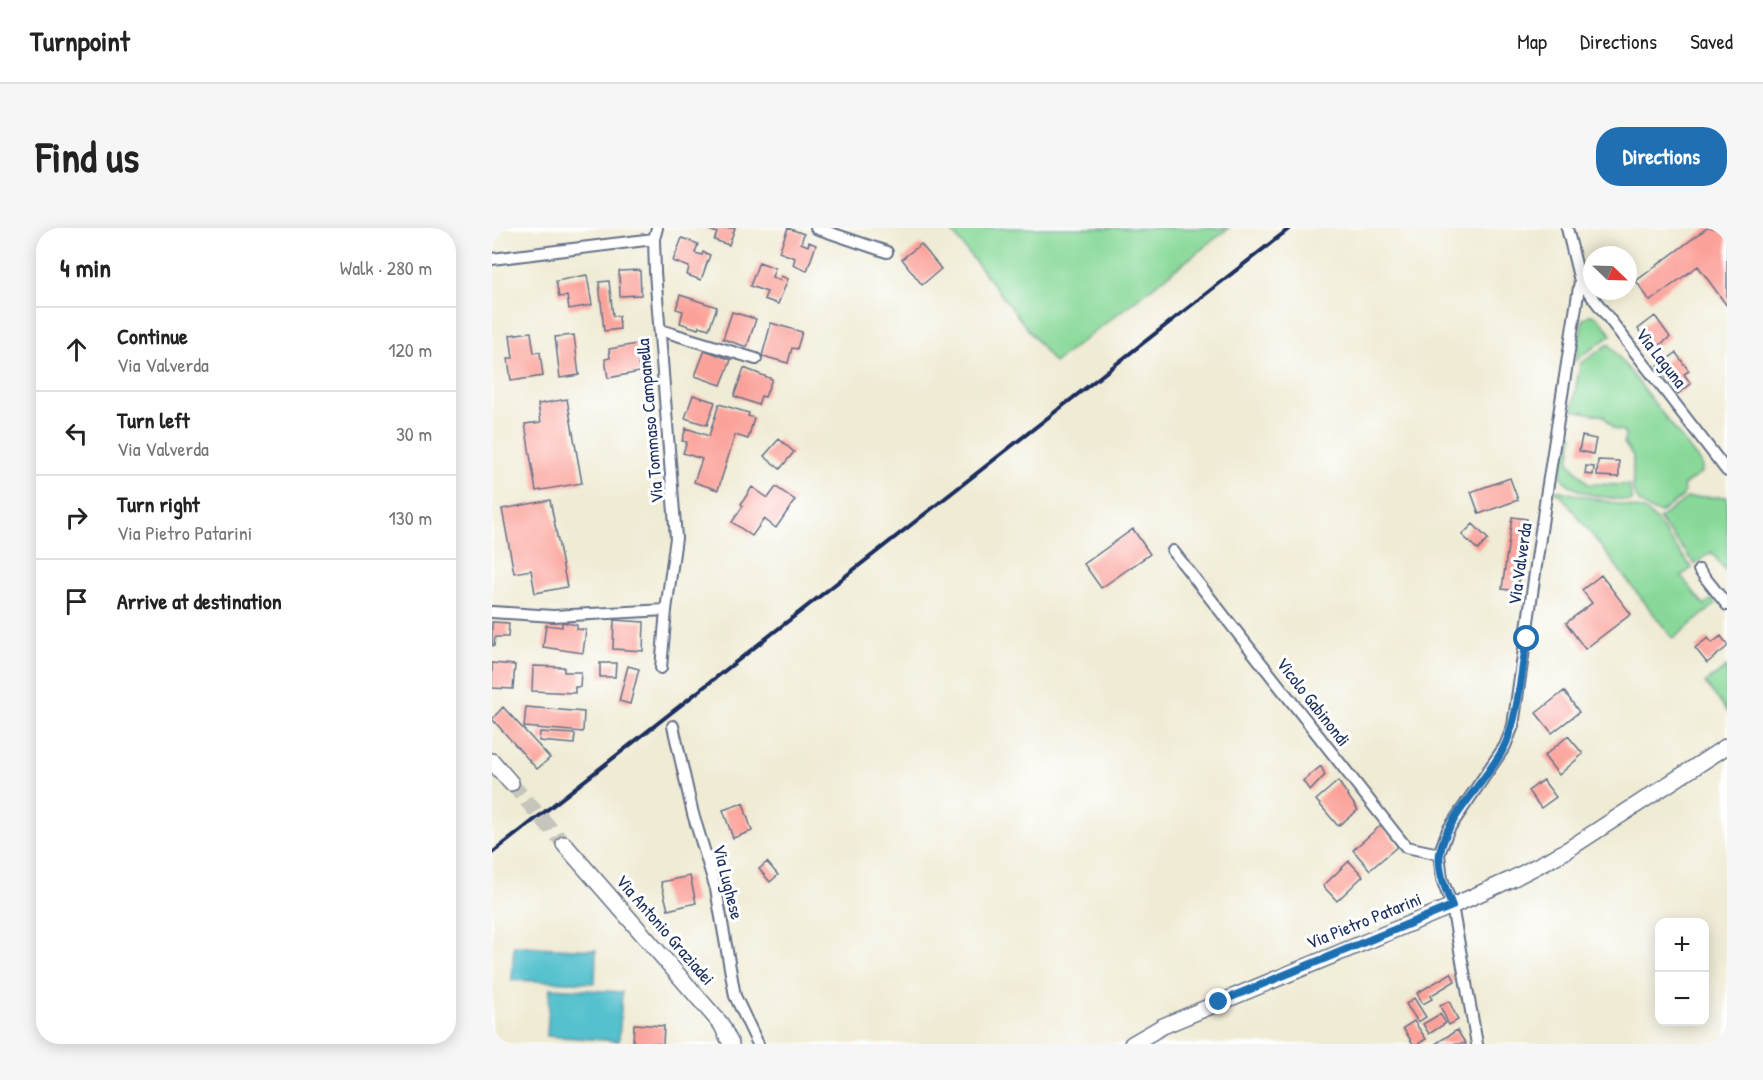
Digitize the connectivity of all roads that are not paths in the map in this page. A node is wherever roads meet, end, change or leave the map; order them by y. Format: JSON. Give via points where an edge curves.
{"nodes":[{"id":1,"x":816,"y":228,"type":"edge"},
{"id":2,"x":1567,"y":228,"type":"edge"},
{"id":3,"x":656,"y":233,"type":"edge"},
{"id":4,"x":887,"y":252,"type":"dead end"},
{"id":5,"x":492,"y":259,"type":"edge"},
{"id":6,"x":1580,"y":281,"type":"junction"},
{"id":7,"x":660,"y":330,"type":"junction"},
{"id":8,"x":756,"y":359,"type":"dead end"},
{"id":9,"x":1727,"y":471,"type":"edge"},
{"id":10,"x":1173,"y":551,"type":"dead end"},
{"id":11,"x":1699,"y":570,"type":"dead end"},
{"id":12,"x":1727,"y":605,"type":"edge"},
{"id":13,"x":666,"y":610,"type":"junction"},
{"id":14,"x":492,"y":612,"type":"edge"},
{"id":15,"x":661,"y":668,"type":"dead end"},
{"id":16,"x":672,"y":726,"type":"dead end"},
{"id":17,"x":1727,"y":746,"type":"edge"},
{"id":18,"x":492,"y":761,"type":"edge"},
{"id":19,"x":511,"y":783,"type":"tunnel mouth"},
{"id":20,"x":564,"y":844,"type":"tunnel mouth"},
{"id":21,"x":1439,"y":854,"type":"junction"},
{"id":22,"x":1452,"y":906,"type":"junction"},
{"id":23,"x":731,"y":1044,"type":"edge"},
{"id":24,"x":758,"y":1044,"type":"edge"},
{"id":25,"x":1132,"y":1044,"type":"edge"},
{"id":26,"x":1477,"y":1044,"type":"edge"}],
"edges":[{"from":1,"to":4,"type":"street"},
{"from":2,"to":6,"type":"street","name":"Via Laguna"},
{"from":3,"to":5,"type":"street"},
{"from":3,"to":7,"type":"street","name":"Via Tommaso Campanella"},
{"from":6,"to":9,"type":"street","name":"Via Laguna"},
{"from":6,"to":21,"type":"street","name":"Via Valverda","via":[[1513,726],[1505,746],[1448,830]]},
{"from":7,"to":8,"type":"street"},
{"from":7,"to":13,"type":"street","name":"Via Tommaso Campanella","via":[[676,538]]},
{"from":10,"to":21,"type":"street","name":"Vicolo Gabinondi","via":[[1406,847]]},
{"from":11,"to":12,"type":"street"},
{"from":13,"to":14,"type":"street","via":[[553,616]]},
{"from":13,"to":15,"type":"street","name":"Via Tommaso Campanella"},
{"from":16,"to":24,"type":"street","name":"Via Lughese","via":[[716,889],[735,996]]},
{"from":17,"to":22,"type":"main road","name":"Via Pietro Patarini","via":[[1564,852]]},
{"from":18,"to":19,"type":"main road"},
{"from":20,"to":23,"type":"main road","name":"Via Antonio Graziadei","via":[[720,1024]]},
{"from":21,"to":22,"type":"street","via":[[1442,879]]},
{"from":22,"to":25,"type":"main road","name":"Via Pietro Patarini","via":[[1163,1026]]},
{"from":22,"to":26,"type":"street"}]}
